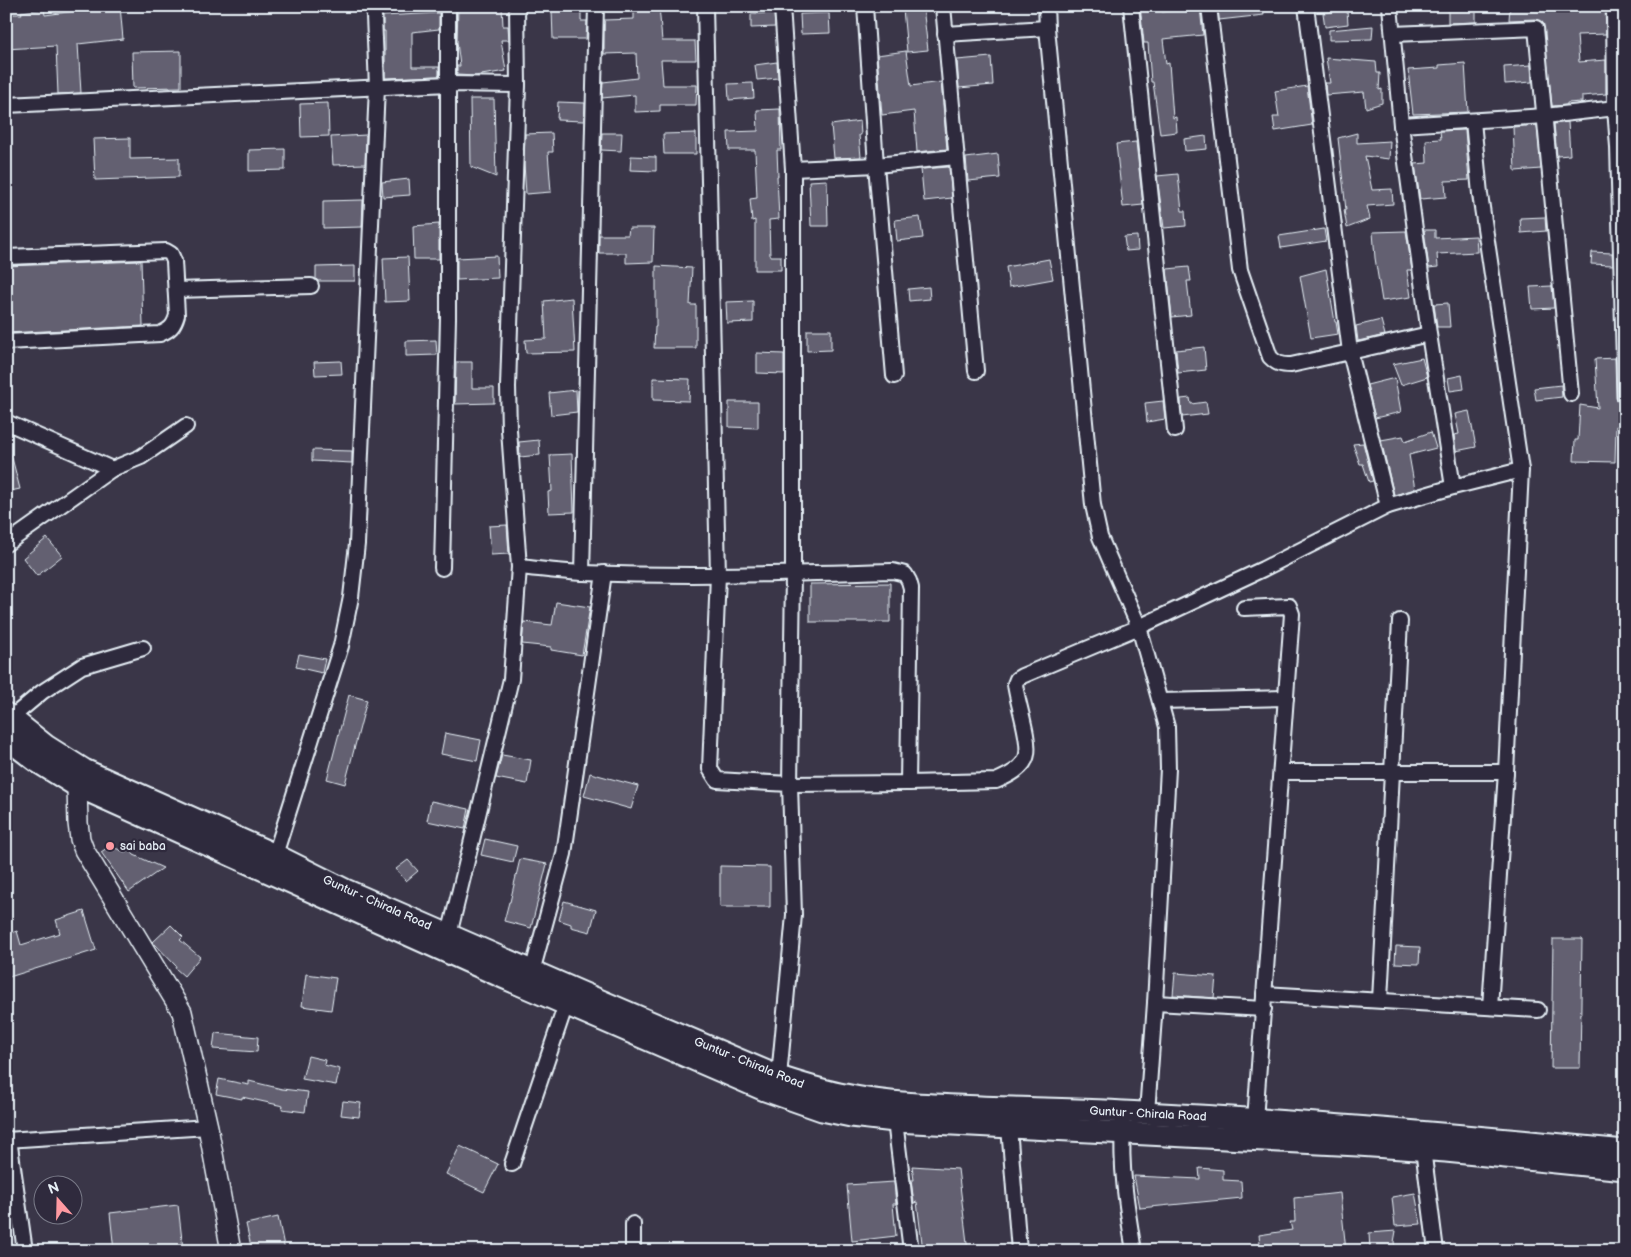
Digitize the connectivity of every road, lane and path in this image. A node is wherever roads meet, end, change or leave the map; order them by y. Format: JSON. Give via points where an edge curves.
{"nodes":[{"id":1,"x":448,"y":6,"type":"edge"},
{"id":2,"x":518,"y":6,"type":"edge"},
{"id":3,"x":596,"y":6,"type":"edge"},
{"id":4,"x":705,"y":6,"type":"edge"},
{"id":5,"x":782,"y":6,"type":"edge"},
{"id":6,"x":865,"y":6,"type":"edge"},
{"id":7,"x":943,"y":6,"type":"edge"},
{"id":8,"x":1046,"y":6,"type":"edge"},
{"id":9,"x":1131,"y":6,"type":"edge"},
{"id":10,"x":1209,"y":6,"type":"edge"},
{"id":11,"x":1306,"y":6,"type":"edge"},
{"id":12,"x":1390,"y":6,"type":"edge"},
{"id":13,"x":1614,"y":6,"type":"edge"},
{"id":14,"x":374,"y":16,"type":"dead end"},
{"id":15,"x":1047,"y":28,"type":"junction"},
{"id":16,"x":945,"y":34,"type":"junction"},
{"id":17,"x":1393,"y":34,"type":"junction"},
{"id":18,"x":449,"y":84,"type":"junction"},
{"id":19,"x":518,"y":84,"type":"junction"},
{"id":20,"x":376,"y":87,"type":"junction"},
{"id":21,"x":6,"y":105,"type":"edge"},
{"id":22,"x":1620,"y":108,"type":"edge"},
{"id":23,"x":1546,"y":116,"type":"junction"},
{"id":24,"x":1473,"y":121,"type":"junction"},
{"id":25,"x":1401,"y":125,"type":"junction"},
{"id":26,"x":956,"y":156,"type":"junction"},
{"id":27,"x":876,"y":165,"type":"junction"},
{"id":28,"x":793,"y":169,"type":"junction"},
{"id":29,"x":6,"y":257,"type":"edge"},
{"id":30,"x":311,"y":286,"type":"dead end"},
{"id":31,"x":176,"y":290,"type":"junction"},
{"id":32,"x":1624,"y":310,"type":"edge"},
{"id":33,"x":1429,"y":334,"type":"junction"},
{"id":34,"x":6,"y":342,"type":"edge"},
{"id":35,"x":1350,"y":352,"type":"junction"},
{"id":36,"x":976,"y":371,"type":"dead end"},
{"id":37,"x":894,"y":376,"type":"dead end"},
{"id":38,"x":1571,"y":394,"type":"dead end"},
{"id":39,"x":1625,"y":398,"type":"edge"},
{"id":40,"x":6,"y":422,"type":"edge"},
{"id":41,"x":186,"y":426,"type":"dead end"},
{"id":42,"x":1175,"y":430,"type":"dead end"},
{"id":43,"x":112,"y":468,"type":"junction"},
{"id":44,"x":1521,"y":470,"type":"junction"},
{"id":45,"x":1453,"y":487,"type":"junction"},
{"id":46,"x":1388,"y":506,"type":"junction"},
{"id":47,"x":6,"y":544,"type":"edge"},
{"id":48,"x":518,"y":567,"type":"junction"},
{"id":49,"x":442,"y":568,"type":"dead end"},
{"id":50,"x":582,"y":573,"type":"junction"},
{"id":51,"x":604,"y":573,"type":"junction"},
{"id":52,"x":794,"y":574,"type":"junction"},
{"id":53,"x":718,"y":575,"type":"junction"},
{"id":54,"x":1244,"y":608,"type":"dead end"},
{"id":55,"x":1400,"y":621,"type":"dead end"},
{"id":56,"x":1139,"y":627,"type":"junction"},
{"id":57,"x":143,"y":648,"type":"dead end"},
{"id":58,"x":1286,"y":698,"type":"junction"},
{"id":59,"x":1160,"y":701,"type":"junction"},
{"id":60,"x":8,"y":723,"type":"edge"},
{"id":61,"x":1281,"y":772,"type":"junction"},
{"id":62,"x":1391,"y":772,"type":"junction"},
{"id":63,"x":1506,"y":772,"type":"junction"},
{"id":64,"x":80,"y":778,"type":"junction"},
{"id":65,"x":908,"y":783,"type":"junction"},
{"id":66,"x":790,"y":784,"type":"junction"},
{"id":67,"x":274,"y":855,"type":"junction"},
{"id":68,"x":449,"y":935,"type":"junction"},
{"id":69,"x":532,"y":972,"type":"junction"},
{"id":70,"x":1264,"y":994,"type":"junction"},
{"id":71,"x":1380,"y":1000,"type":"junction"},
{"id":72,"x":1156,"y":1003,"type":"junction"},
{"id":73,"x":566,"y":1004,"type":"junction"},
{"id":74,"x":1490,"y":1007,"type":"junction"},
{"id":75,"x":1264,"y":1009,"type":"junction"},
{"id":76,"x":1538,"y":1010,"type":"dead end"},
{"id":77,"x":779,"y":1077,"type":"junction"},
{"id":78,"x":1147,"y":1113,"type":"junction"},
{"id":79,"x":1255,"y":1120,"type":"junction"},
{"id":80,"x":895,"y":1121,"type":"junction"},
{"id":81,"x":1123,"y":1122,"type":"junction"},
{"id":82,"x":208,"y":1126,"type":"junction"},
{"id":83,"x":1009,"y":1127,"type":"junction"},
{"id":84,"x":7,"y":1140,"type":"edge"},
{"id":85,"x":1423,"y":1149,"type":"junction"},
{"id":86,"x":1625,"y":1151,"type":"edge"},
{"id":87,"x":512,"y":1164,"type":"dead end"},
{"id":88,"x":1625,"y":1169,"type":"edge"},
{"id":89,"x":633,"y":1224,"type":"dead end"},
{"id":90,"x":25,"y":1251,"type":"edge"},
{"id":91,"x":231,"y":1251,"type":"edge"},
{"id":92,"x":633,"y":1251,"type":"edge"},
{"id":93,"x":911,"y":1251,"type":"edge"},
{"id":94,"x":1019,"y":1251,"type":"edge"},
{"id":95,"x":1134,"y":1251,"type":"edge"},
{"id":96,"x":1436,"y":1251,"type":"edge"}],
"edges":[{"from":1,"to":18,"type":"street"},
{"from":2,"to":19,"type":"street"},
{"from":3,"to":50,"type":"street"},
{"from":4,"to":53,"type":"street"},
{"from":5,"to":28,"type":"street"},
{"from":6,"to":27,"type":"street"},
{"from":7,"to":16,"type":"street"},
{"from":8,"to":15,"type":"street"},
{"from":9,"to":42,"type":"street"},
{"from":10,"to":35,"type":"street","via":[[1240,270],[1270,356],[1282,365],[1291,365]]},
{"from":11,"to":35,"type":"street"},
{"from":12,"to":17,"type":"street"},
{"from":13,"to":22,"type":"street"},
{"from":14,"to":20,"type":"street"},
{"from":15,"to":16,"type":"street"},
{"from":15,"to":56,"type":"street","via":[[1093,505],[1100,537]]},
{"from":16,"to":26,"type":"street"},
{"from":17,"to":23,"type":"street","via":[[1536,28]]},
{"from":17,"to":25,"type":"street"},
{"from":18,"to":19,"type":"street"},
{"from":18,"to":20,"type":"street"},
{"from":18,"to":49,"type":"street"},
{"from":19,"to":48,"type":"street","via":[[508,387]]},
{"from":20,"to":21,"type":"street"},
{"from":20,"to":67,"type":"street","via":[[358,534],[351,597],[340,646]]},
{"from":22,"to":23,"type":"street"},
{"from":22,"to":32,"type":"street"},
{"from":23,"to":24,"type":"street"},
{"from":23,"to":38,"type":"street"},
{"from":24,"to":25,"type":"street"},
{"from":24,"to":44,"type":"street","via":[[1480,194]]},
{"from":25,"to":33,"type":"street"},
{"from":26,"to":27,"type":"street"},
{"from":26,"to":36,"type":"street"},
{"from":27,"to":28,"type":"street"},
{"from":27,"to":37,"type":"street"},
{"from":28,"to":52,"type":"street"},
{"from":29,"to":31,"type":"street","via":[[166,251],[174,261]]},
{"from":30,"to":31,"type":"street"},
{"from":31,"to":34,"type":"street","via":[[175,323],[170,330],[160,334]]},
{"from":32,"to":39,"type":"street"},
{"from":33,"to":35,"type":"street"},
{"from":33,"to":45,"type":"street"},
{"from":35,"to":46,"type":"street"},
{"from":40,"to":43,"type":"street"},
{"from":41,"to":43,"type":"street","via":[[141,457]]},
{"from":43,"to":47,"type":"street"},
{"from":44,"to":45,"type":"street"},
{"from":44,"to":63,"type":"street"},
{"from":45,"to":46,"type":"street"},
{"from":46,"to":56,"type":"street"},
{"from":48,"to":50,"type":"street"},
{"from":48,"to":68,"type":"street","via":[[511,679]]},
{"from":50,"to":51,"type":"street"},
{"from":51,"to":53,"type":"street"},
{"from":51,"to":69,"type":"street","via":[[564,854]]},
{"from":52,"to":53,"type":"street"},
{"from":52,"to":65,"type":"street","via":[[894,571],[905,574],[909,581]]},
{"from":52,"to":66,"type":"street"},
{"from":53,"to":66,"type":"street","via":[[710,769],[717,780]]},
{"from":54,"to":58,"type":"street","via":[[1284,605],[1291,609]]},
{"from":55,"to":62,"type":"street"},
{"from":56,"to":59,"type":"street"},
{"from":56,"to":65,"type":"street","via":[[1017,679],[1016,691],[1028,745],[1027,756],[1021,766],[1009,776],[984,782]]},
{"from":57,"to":60,"type":"street","via":[[82,666],[42,692]]},
{"from":58,"to":59,"type":"street"},
{"from":58,"to":61,"type":"street"},
{"from":59,"to":72,"type":"street","via":[[1167,727],[1168,761]]},
{"from":60,"to":64,"type":"main road","name":"Guntur - Chirala Road","via":[[46,746]]},
{"from":61,"to":62,"type":"street"},
{"from":61,"to":70,"type":"street"},
{"from":62,"to":63,"type":"street"},
{"from":62,"to":71,"type":"street"},
{"from":63,"to":74,"type":"street"},
{"from":64,"to":67,"type":"main road","name":"Guntur - Chirala Road"},
{"from":64,"to":73,"type":"main road","name":"Guntur - Chirala Road","via":[[276,877]]},
{"from":64,"to":82,"type":"street","via":[[79,831],[84,850],[182,1012]]},
{"from":65,"to":66,"type":"street"},
{"from":66,"to":77,"type":"street","via":[[794,915]]},
{"from":67,"to":68,"type":"main road","name":"Guntur - Chirala Road"},
{"from":68,"to":69,"type":"main road","name":"Guntur - Chirala Road"},
{"from":69,"to":77,"type":"main road","name":"Guntur - Chirala Road"},
{"from":70,"to":71,"type":"street"},
{"from":70,"to":75,"type":"street"},
{"from":71,"to":74,"type":"street"},
{"from":72,"to":75,"type":"street"},
{"from":72,"to":78,"type":"street"},
{"from":73,"to":80,"type":"main road","name":"Guntur - Chirala Road","via":[[792,1100],[851,1116]]},
{"from":73,"to":87,"type":"street"},
{"from":74,"to":76,"type":"street"},
{"from":75,"to":79,"type":"street"},
{"from":77,"to":81,"type":"main road","name":"Guntur - Chirala Road","via":[[846,1095],[894,1102],[998,1108]]},
{"from":78,"to":79,"type":"main road","name":"Guntur - Chirala Road"},
{"from":78,"to":81,"type":"main road","name":"Guntur - Chirala Road"},
{"from":79,"to":86,"type":"main road","name":"Guntur - Chirala Road","via":[[1424,1131]]},
{"from":80,"to":83,"type":"main road","name":"Guntur - Chirala Road"},
{"from":80,"to":93,"type":"street"},
{"from":81,"to":83,"type":"main road","name":"Guntur - Chirala Road"},
{"from":81,"to":85,"type":"main road","name":"Guntur - Chirala Road"},
{"from":81,"to":95,"type":"street","via":[[1123,1184]]},
{"from":82,"to":84,"type":"street"},
{"from":82,"to":91,"type":"street"},
{"from":83,"to":94,"type":"street"},
{"from":84,"to":90,"type":"street"},
{"from":85,"to":88,"type":"main road","name":"Guntur - Chirala Road"},
{"from":85,"to":96,"type":"street"},
{"from":89,"to":92,"type":"street"}]}
